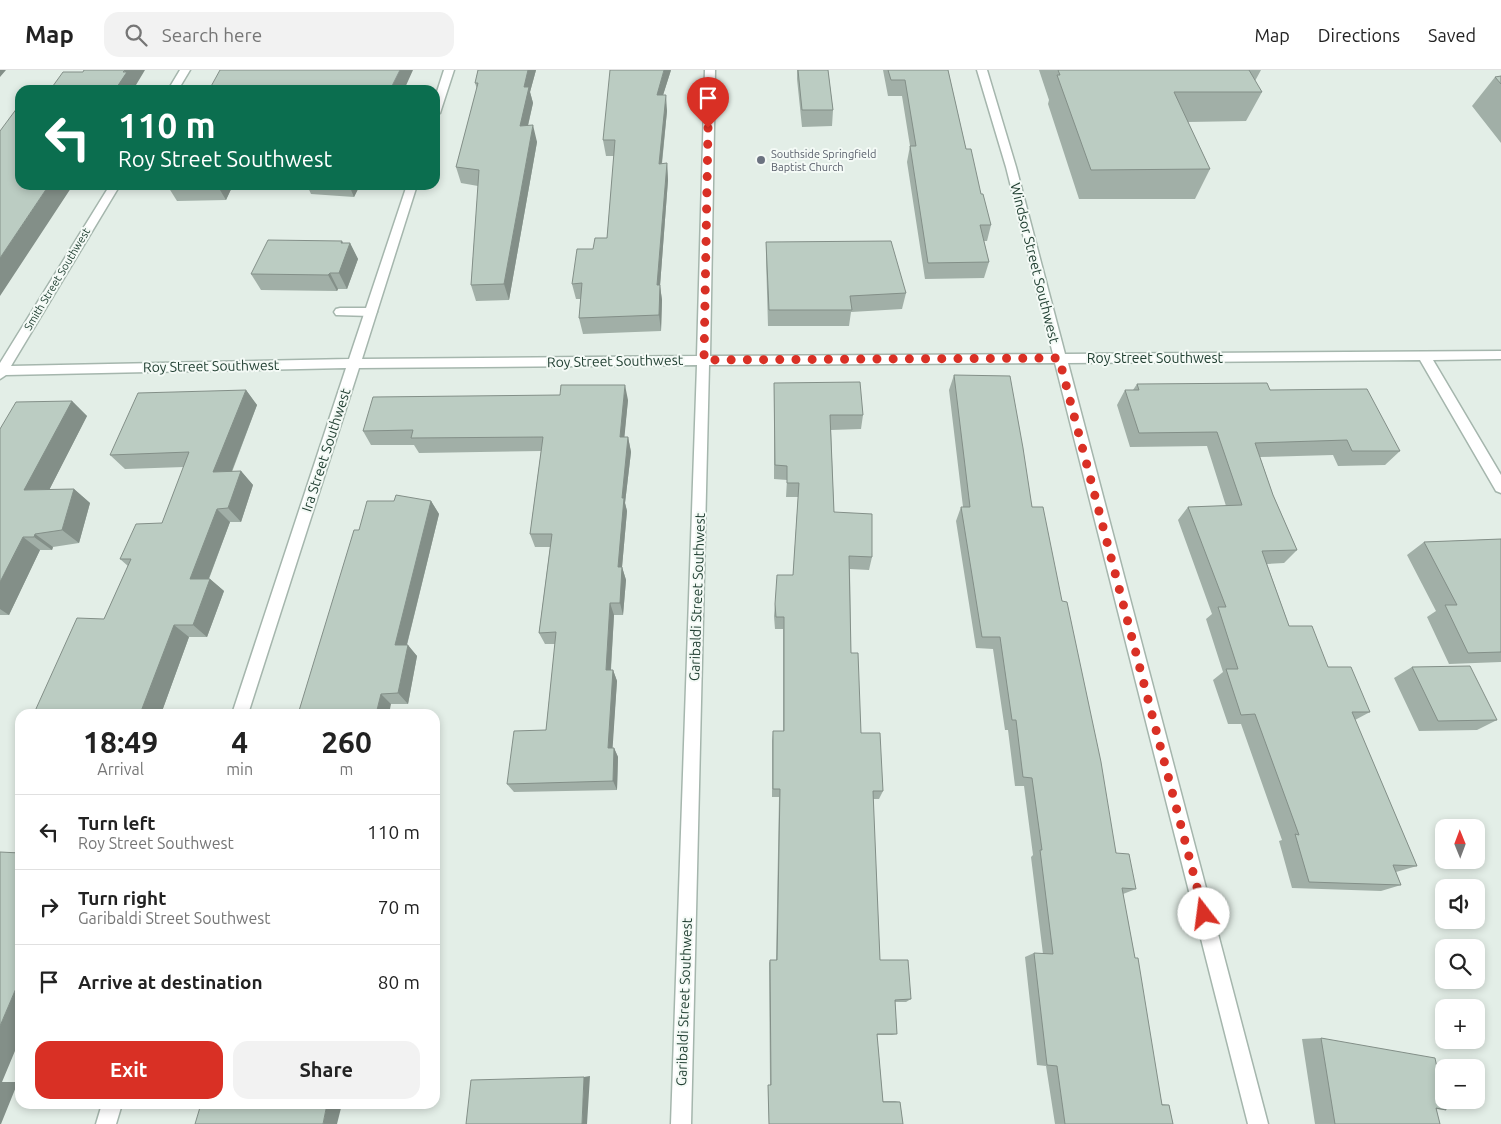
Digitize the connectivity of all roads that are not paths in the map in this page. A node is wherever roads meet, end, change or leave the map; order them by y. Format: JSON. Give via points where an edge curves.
{"nodes":[{"id":1,"x":185,"y":70,"type":"edge"},
{"id":2,"x":449,"y":70,"type":"edge"},
{"id":3,"x":710,"y":70,"type":"edge"},
{"id":4,"x":982,"y":70,"type":"edge"},
{"id":5,"x":176,"y":85,"type":"edge"},
{"id":6,"x":440,"y":97,"type":"edge"},
{"id":7,"x":112,"y":190,"type":"edge"},
{"id":8,"x":410,"y":190,"type":"edge"},
{"id":9,"x":340,"y":312,"type":"dead end"},
{"id":10,"x":371,"y":312,"type":"junction"},
{"id":11,"x":1501,"y":355,"type":"edge"},
{"id":12,"x":1424,"y":356,"type":"junction"},
{"id":13,"x":1059,"y":358,"type":"junction"},
{"id":14,"x":704,"y":360,"type":"junction"},
{"id":15,"x":355,"y":364,"type":"junction"},
{"id":16,"x":1,"y":372,"type":"edge"},
{"id":17,"x":1501,"y":487,"type":"edge"},
{"id":18,"x":242,"y":709,"type":"edge"},
{"id":19,"x":110,"y":1109,"type":"edge"},
{"id":20,"x":106,"y":1124,"type":"edge"},
{"id":21,"x":681,"y":1124,"type":"edge"},
{"id":22,"x":1258,"y":1124,"type":"edge"}],
"edges":[{"from":1,"to":5,"type":"street"},
{"from":2,"to":6,"type":"street"},
{"from":3,"to":14,"type":"street","name":"Garibaldi Street Southwest"},
{"from":4,"to":13,"type":"street","name":"Windsor Street Southwest","via":[[1011,167]]},
{"from":7,"to":16,"type":"street","name":"Smith Street Southwest"},
{"from":8,"to":10,"type":"street","name":"Ira Street Southwest"},
{"from":9,"to":10,"type":"street"},
{"from":10,"to":15,"type":"street","name":"Ira Street Southwest"},
{"from":11,"to":12,"type":"street","name":"Roy Street Southwest"},
{"from":12,"to":13,"type":"street","name":"Roy Street Southwest"},
{"from":12,"to":17,"type":"street"},
{"from":13,"to":14,"type":"street","name":"Roy Street Southwest"},
{"from":13,"to":22,"type":"street","name":"Windsor Street Southwest"},
{"from":14,"to":15,"type":"street","name":"Roy Street Southwest"},
{"from":14,"to":21,"type":"street","name":"Garibaldi Street Southwest"},
{"from":15,"to":16,"type":"street","name":"Roy Street Southwest"},
{"from":15,"to":18,"type":"street","name":"Ira Street Southwest"},
{"from":19,"to":20,"type":"street"}]}
